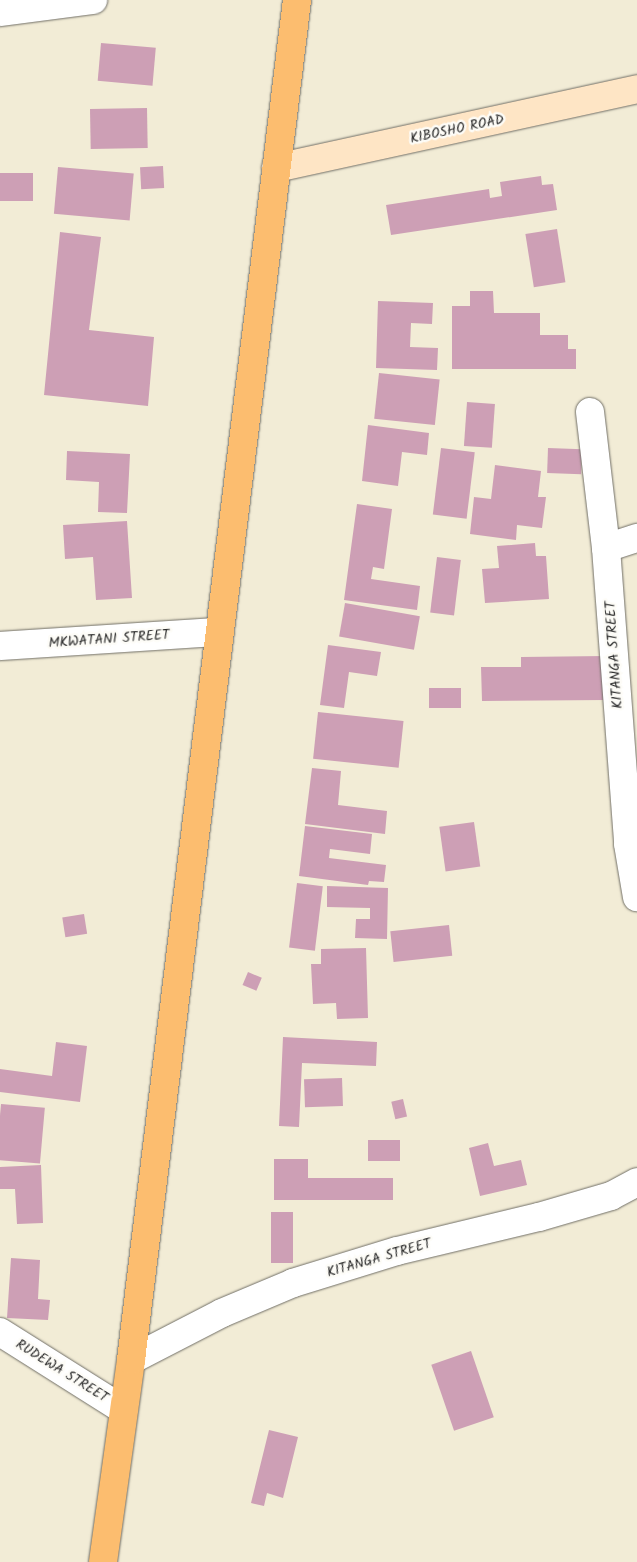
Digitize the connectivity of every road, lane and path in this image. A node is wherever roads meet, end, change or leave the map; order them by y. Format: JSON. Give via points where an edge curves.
{"nodes":[{"id":1,"x":93,"y":0,"type":"edge"},
{"id":2,"x":297,"y":0,"type":"edge"},
{"id":3,"x":0,"y":12,"type":"edge"},
{"id":4,"x":637,"y":89,"type":"edge"},
{"id":5,"x":276,"y":168,"type":"junction"},
{"id":6,"x":590,"y":412,"type":"dead end"},
{"id":7,"x":637,"y":538,"type":"edge"},
{"id":8,"x":606,"y":548,"type":"junction"},
{"id":9,"x":218,"y":632,"type":"junction"},
{"id":10,"x":0,"y":646,"type":"edge"},
{"id":11,"x":637,"y":897,"type":"edge"},
{"id":12,"x":637,"y":1182,"type":"edge"},
{"id":13,"x":0,"y":1332,"type":"edge"},
{"id":14,"x":131,"y":1360,"type":"junction"},
{"id":15,"x":124,"y":1410,"type":"junction"},
{"id":16,"x":103,"y":1562,"type":"edge"}],
"edges":[{"from":1,"to":3,"type":"street"},
{"from":2,"to":5,"type":"highway"},
{"from":4,"to":5,"type":"street","name":"KIBOSHO ROAD"},
{"from":5,"to":9,"type":"highway"},
{"from":6,"to":8,"type":"street","name":"KITANGA STREET"},
{"from":7,"to":8,"type":"street"},
{"from":8,"to":11,"type":"street","name":"KITANGA STREET","via":[[628,844]]},
{"from":9,"to":10,"type":"street","name":"MKWATANI STREET"},
{"from":9,"to":14,"type":"highway"},
{"from":12,"to":14,"type":"street","name":"KITANGA STREET","via":[[611,1196],[397,1251],[293,1283],[222,1313]]},
{"from":13,"to":15,"type":"street","name":"RUDEWA STREET"},
{"from":14,"to":15,"type":"highway"},
{"from":15,"to":16,"type":"highway"}]}
